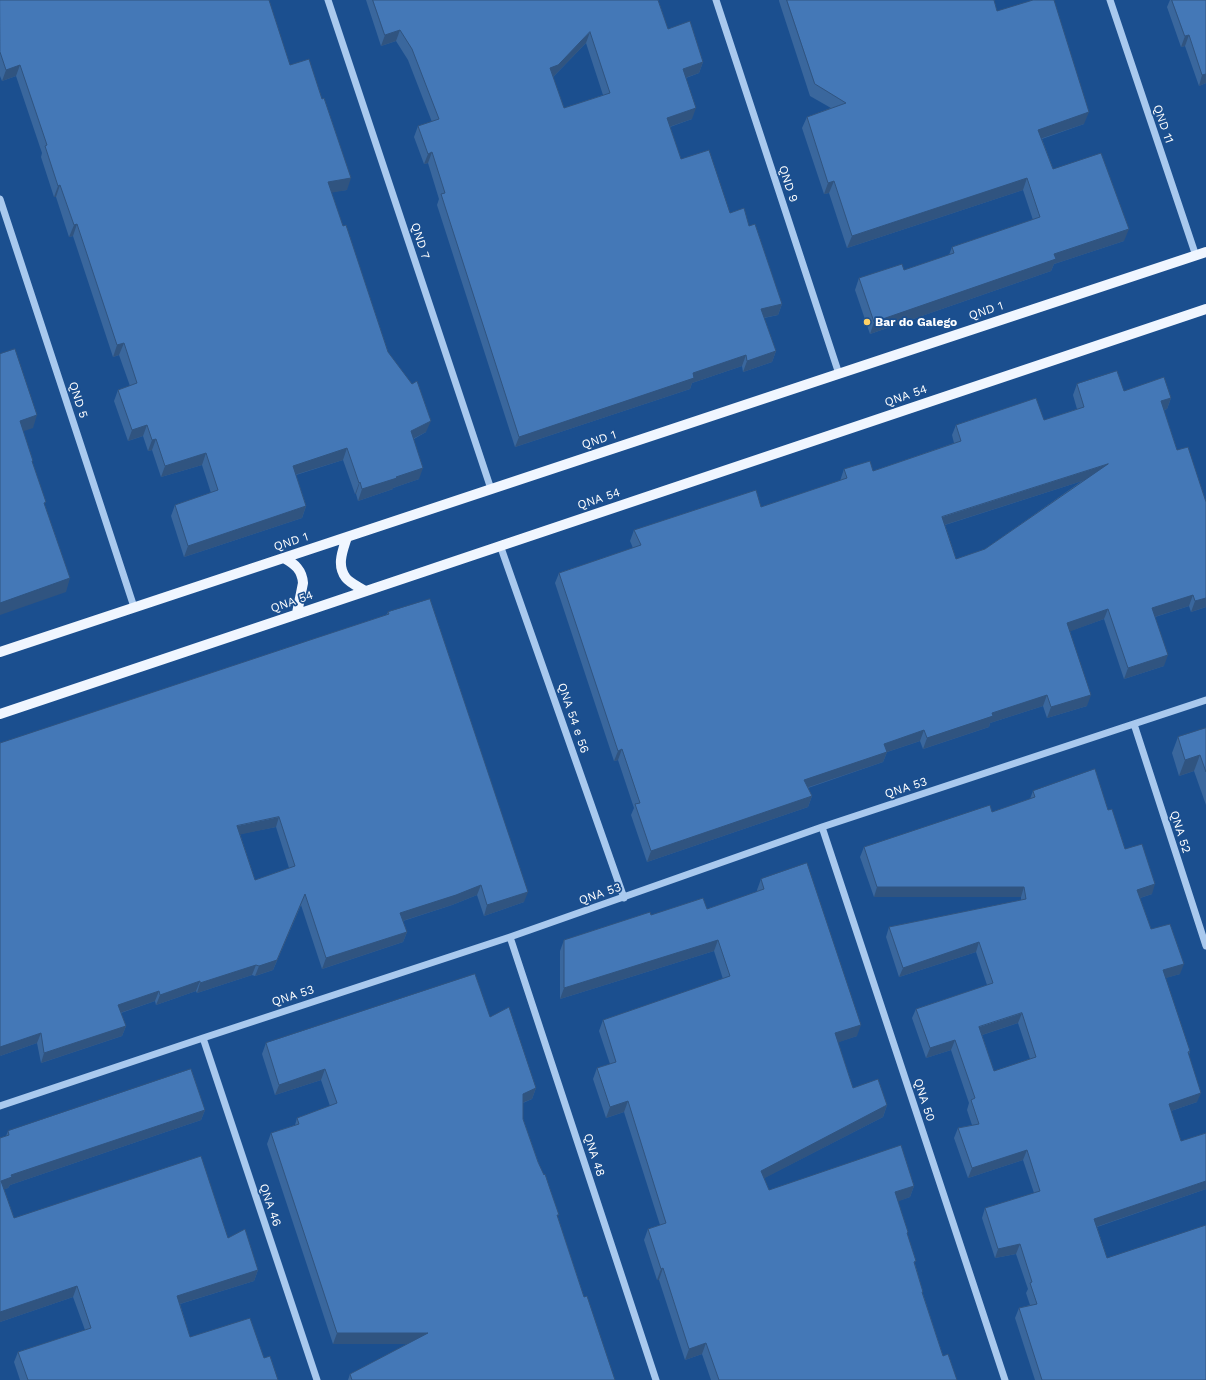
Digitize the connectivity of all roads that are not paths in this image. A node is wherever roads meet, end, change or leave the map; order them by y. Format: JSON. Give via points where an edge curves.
{"nodes":[{"id":1,"x":328,"y":0,"type":"edge"},
{"id":2,"x":716,"y":0,"type":"edge"},
{"id":3,"x":1110,"y":0,"type":"edge"},
{"id":4,"x":0,"y":199,"type":"edge"},
{"id":5,"x":1206,"y":252,"type":"edge"},
{"id":6,"x":1196,"y":256,"type":"junction"},
{"id":7,"x":1206,"y":308,"type":"edge"},
{"id":8,"x":839,"y":374,"type":"junction"},
{"id":9,"x":491,"y":489,"type":"junction"},
{"id":10,"x":347,"y":537,"type":"junction"},
{"id":11,"x":500,"y":545,"type":"junction"},
{"id":12,"x":284,"y":558,"type":"junction"},
{"id":13,"x":365,"y":591,"type":"junction"},
{"id":14,"x":134,"y":607,"type":"junction"},
{"id":15,"x":297,"y":614,"type":"junction"},
{"id":16,"x":0,"y":652,"type":"edge"},
{"id":17,"x":1206,"y":700,"type":"edge"},
{"id":18,"x":0,"y":714,"type":"edge"},
{"id":19,"x":1134,"y":724,"type":"junction"},
{"id":20,"x":822,"y":827,"type":"junction"},
{"id":21,"x":624,"y":898,"type":"junction"},
{"id":22,"x":510,"y":937,"type":"junction"},
{"id":23,"x":1206,"y":946,"type":"edge"},
{"id":24,"x":203,"y":1038,"type":"junction"},
{"id":25,"x":0,"y":1106,"type":"edge"},
{"id":26,"x":317,"y":1380,"type":"edge"},
{"id":27,"x":656,"y":1380,"type":"edge"},
{"id":28,"x":1005,"y":1380,"type":"edge"}],
"edges":[{"from":1,"to":9,"type":"street","name":"QND 7"},
{"from":2,"to":8,"type":"street","name":"QND 9"},
{"from":3,"to":6,"type":"street","name":"QND 11"},
{"from":4,"to":14,"type":"street","name":"QND 5"},
{"from":5,"to":6,"type":"main road","name":"QND 1"},
{"from":6,"to":8,"type":"main road","name":"QND 1"},
{"from":7,"to":11,"type":"main road","name":"QNA 54"},
{"from":8,"to":9,"type":"main road","name":"QND 1"},
{"from":9,"to":10,"type":"main road","name":"QND 1"},
{"from":10,"to":12,"type":"main road","name":"QND 1"},
{"from":10,"to":13,"type":"main road","via":[[341,553],[344,575]]},
{"from":11,"to":13,"type":"main road","name":"QNA 54"},
{"from":11,"to":21,"type":"street","name":"QNA 54 e 56"},
{"from":12,"to":14,"type":"main road","name":"QND 1"},
{"from":12,"to":15,"type":"main road","via":[[298,568],[303,580]]},
{"from":13,"to":15,"type":"main road","name":"QNA 54"},
{"from":14,"to":16,"type":"main road","name":"QND 1"},
{"from":15,"to":18,"type":"main road","name":"QNA 54"},
{"from":17,"to":19,"type":"street","name":"QNA 53"},
{"from":19,"to":20,"type":"street","name":"QNA 53"},
{"from":19,"to":23,"type":"street","name":"QNA 52"},
{"from":20,"to":21,"type":"street","name":"QNA 53"},
{"from":20,"to":28,"type":"street","name":"QNA 50"},
{"from":21,"to":22,"type":"street","name":"QNA 53"},
{"from":22,"to":24,"type":"street","name":"QNA 53"},
{"from":22,"to":27,"type":"street","name":"QNA 48"},
{"from":24,"to":25,"type":"street","name":"QNA 53"},
{"from":24,"to":26,"type":"street","name":"QNA 46"}]}
